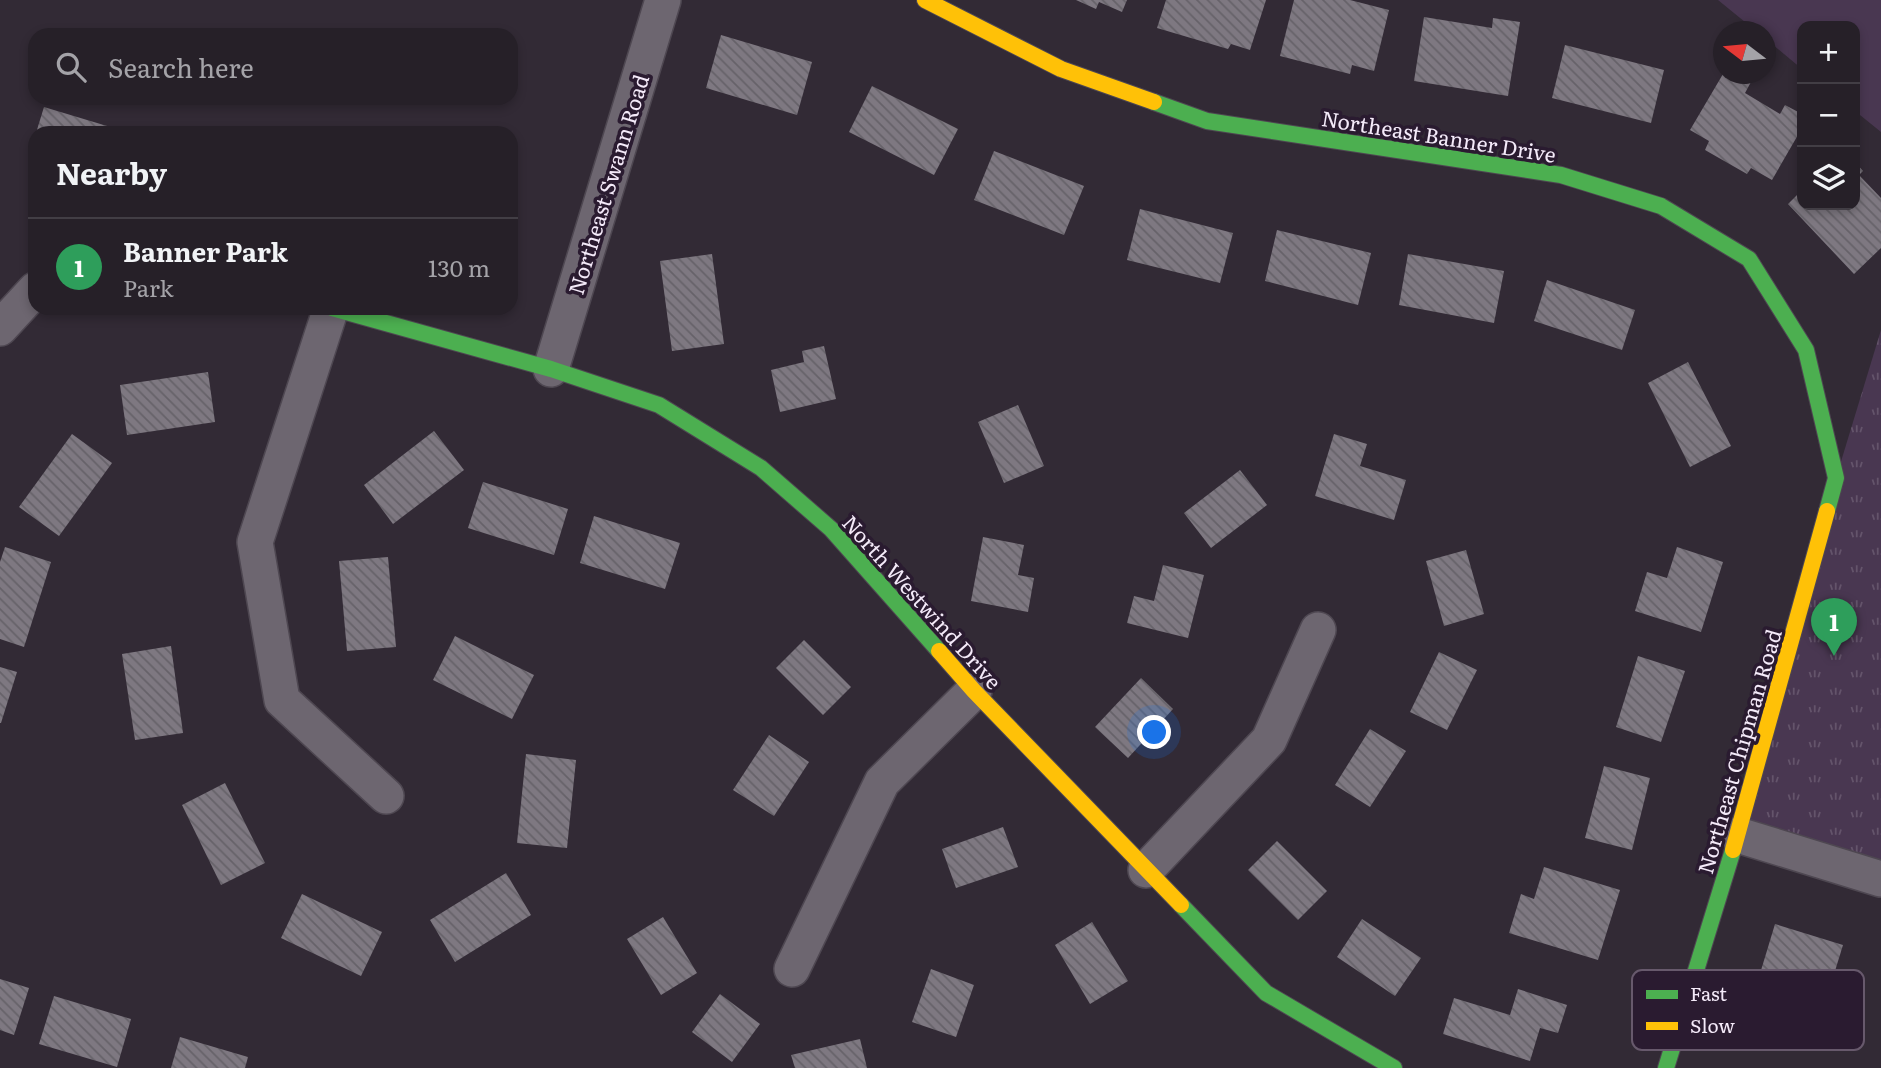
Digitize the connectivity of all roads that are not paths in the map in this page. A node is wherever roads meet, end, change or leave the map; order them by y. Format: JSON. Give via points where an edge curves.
{"nodes":[{"id":1,"x":663,"y":0,"type":"edge"},
{"id":2,"x":925,"y":0,"type":"edge"},
{"id":3,"x":28,"y":298,"type":"edge"},
{"id":4,"x":329,"y":315,"type":"edge"},
{"id":5,"x":356,"y":315,"type":"edge"},
{"id":6,"x":0,"y":328,"type":"edge"},
{"id":7,"x":551,"y":369,"type":"junction"},
{"id":8,"x":1828,"y":444,"type":"joint"},
{"id":9,"x":1318,"y":630,"type":"dead end"},
{"id":10,"x":974,"y":691,"type":"junction"},
{"id":11,"x":386,"y":796,"type":"dead end"},
{"id":12,"x":1738,"y":835,"type":"junction"},
{"id":13,"x":1146,"y":870,"type":"junction"},
{"id":14,"x":1881,"y":878,"type":"edge"},
{"id":15,"x":792,"y":969,"type":"dead end"},
{"id":16,"x":1696,"y":970,"type":"edge"},
{"id":17,"x":1672,"y":1050,"type":"edge"},
{"id":18,"x":1394,"y":1068,"type":"edge"},
{"id":19,"x":1666,"y":1068,"type":"edge"}],
"edges":[{"from":1,"to":7,"type":"street","name":"Northeast Swann Road"},
{"from":2,"to":8,"type":"street","name":"Northeast Banner Drive","via":[[1060,69],[1207,121],[1561,175],[1661,206],[1749,259],[1806,350]]},
{"from":3,"to":6,"type":"street"},
{"from":4,"to":11,"type":"street","via":[[255,542],[282,700]]},
{"from":5,"to":7,"type":"street","name":"North Westwind Drive"},
{"from":7,"to":10,"type":"street","name":"North Westwind Drive","via":[[659,405],[761,468],[831,529]]},
{"from":8,"to":12,"type":"street","name":"Northeast Chipman Road","via":[[1836,478]]},
{"from":9,"to":13,"type":"street","via":[[1269,740]]},
{"from":10,"to":13,"type":"street","name":"North Westwind Drive"},
{"from":10,"to":15,"type":"street","via":[[882,782]]},
{"from":12,"to":14,"type":"street"},
{"from":12,"to":16,"type":"street","name":"Northeast Chipman Road"},
{"from":13,"to":18,"type":"street","name":"North Westwind Drive","via":[[1266,993]]},
{"from":17,"to":19,"type":"street","name":"Northeast Chipman Road"}]}
